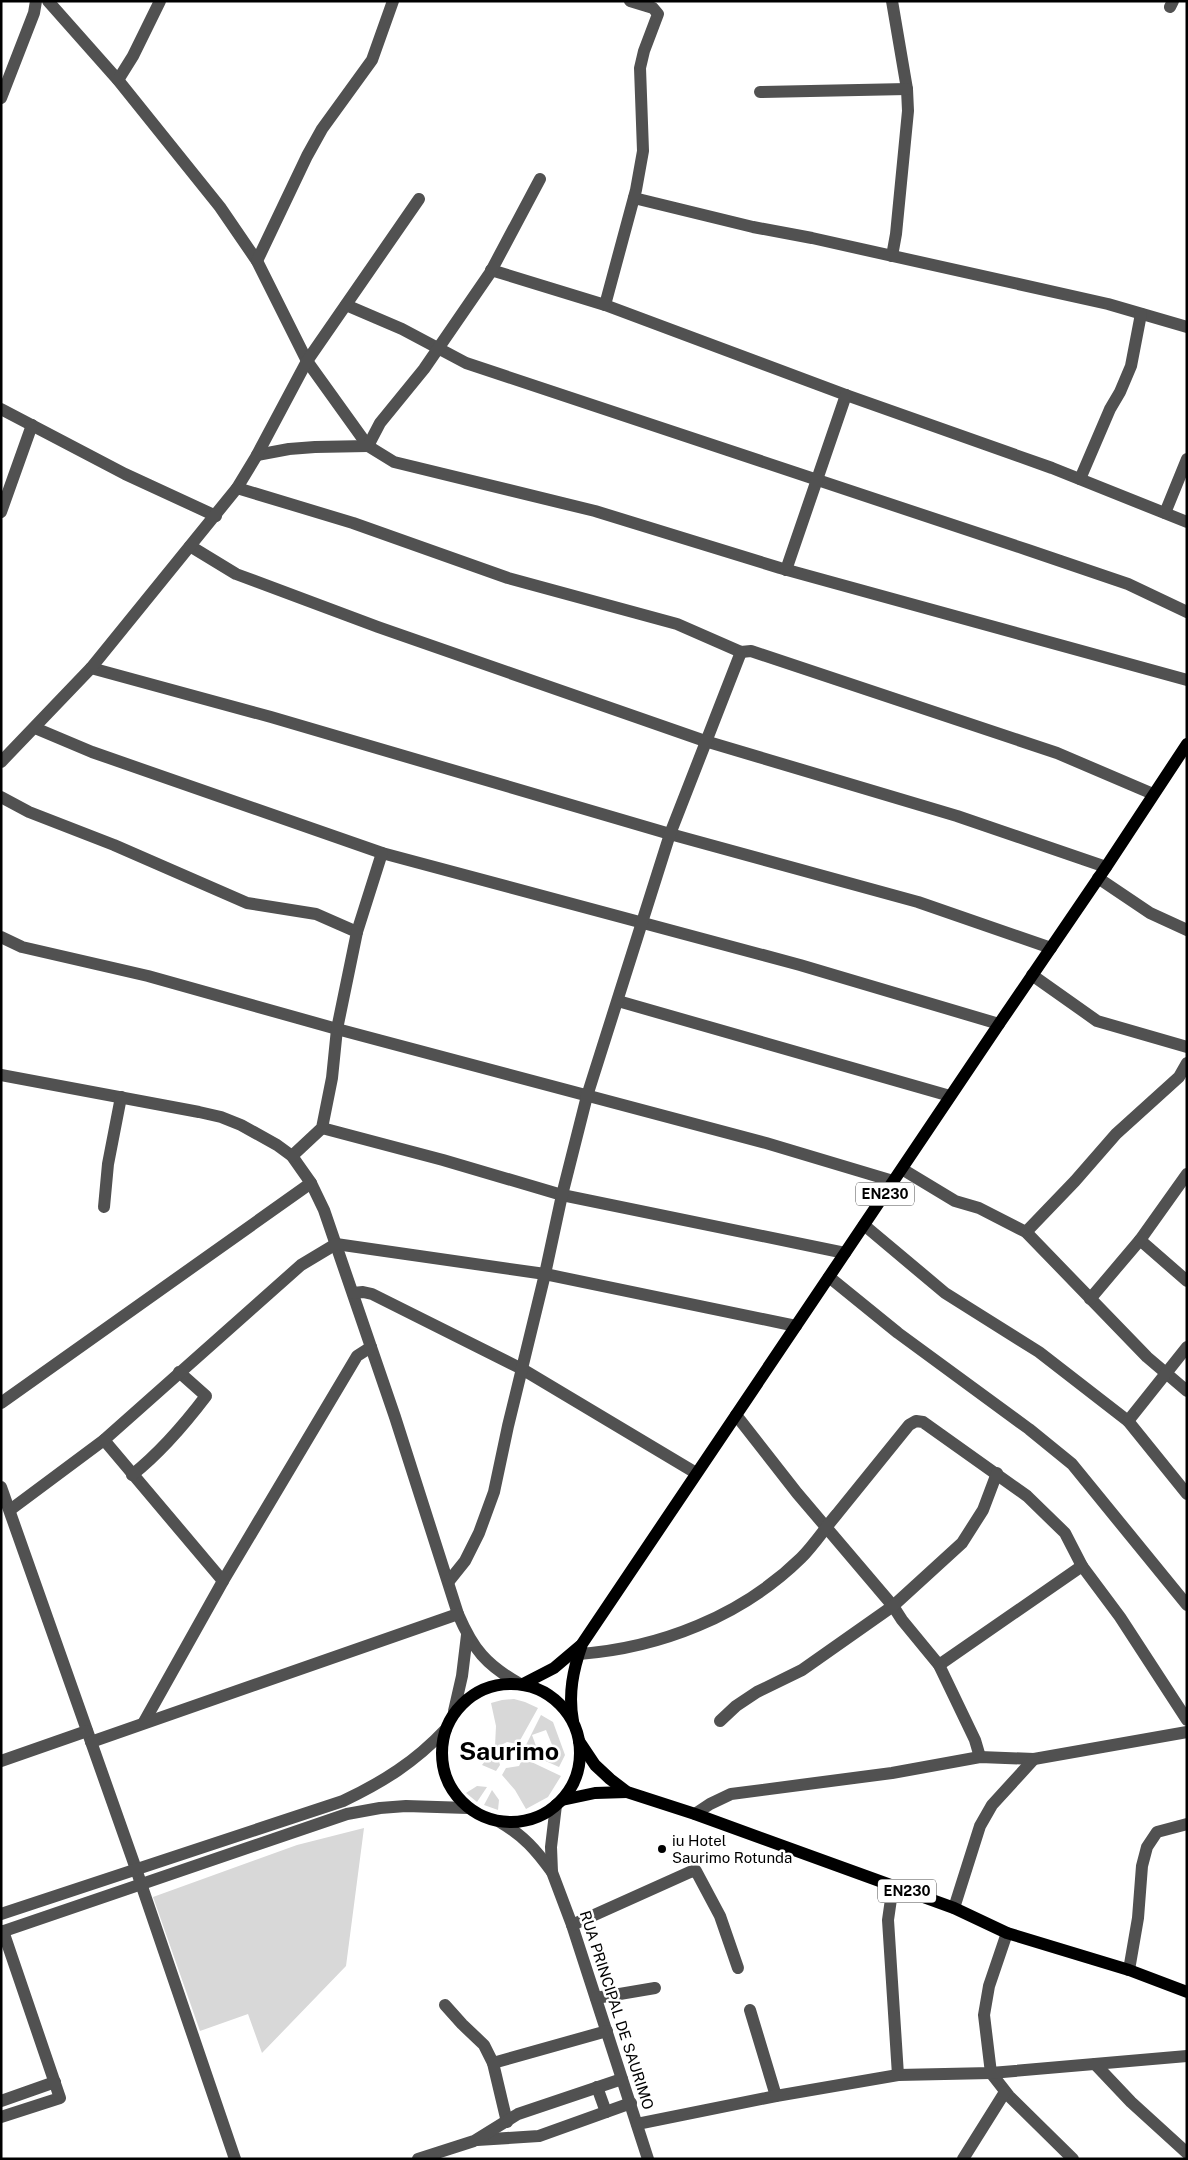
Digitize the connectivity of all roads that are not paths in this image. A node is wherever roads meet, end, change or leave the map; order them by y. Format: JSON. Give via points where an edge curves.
{"nodes":[{"id":1,"x":36,"y":1,"type":"edge"},
{"id":2,"x":48,"y":1,"type":"edge"},
{"id":3,"x":160,"y":1,"type":"edge"},
{"id":4,"x":393,"y":1,"type":"edge"},
{"id":5,"x":630,"y":1,"type":"edge"},
{"id":6,"x":664,"y":1,"type":"edge"},
{"id":7,"x":892,"y":1,"type":"edge"},
{"id":8,"x":658,"y":14,"type":"junction"},
{"id":9,"x":118,"y":80,"type":"junction"},
{"id":10,"x":907,"y":89,"type":"junction"},
{"id":11,"x":760,"y":92,"type":"dead end"},
{"id":12,"x":1,"y":98,"type":"edge"},
{"id":13,"x":540,"y":179,"type":"dead end"},
{"id":14,"x":634,"y":198,"type":"junction"},
{"id":15,"x":419,"y":199,"type":"dead end"},
{"id":16,"x":892,"y":256,"type":"junction"},
{"id":17,"x":257,"y":261,"type":"junction"},
{"id":18,"x":491,"y":270,"type":"junction"},
{"id":19,"x":346,"y":305,"type":"junction"},
{"id":20,"x":605,"y":305,"type":"junction"},
{"id":21,"x":1141,"y":314,"type":"junction"},
{"id":22,"x":1187,"y":327,"type":"edge"},
{"id":23,"x":439,"y":347,"type":"junction"},
{"id":24,"x":307,"y":362,"type":"junction"},
{"id":25,"x":846,"y":395,"type":"junction"},
{"id":26,"x":1,"y":409,"type":"edge"},
{"id":27,"x":32,"y":425,"type":"junction"},
{"id":28,"x":368,"y":446,"type":"junction"},
{"id":29,"x":257,"y":455,"type":"junction"},
{"id":30,"x":1187,"y":459,"type":"edge"},
{"id":31,"x":818,"y":478,"type":"junction"},
{"id":32,"x":1080,"y":479,"type":"junction"},
{"id":33,"x":237,"y":488,"type":"junction"},
{"id":34,"x":1,"y":512,"type":"edge"},
{"id":35,"x":1165,"y":512,"type":"junction"},
{"id":36,"x":216,"y":516,"type":"junction"},
{"id":37,"x":1187,"y":522,"type":"edge"},
{"id":38,"x":190,"y":546,"type":"junction"},
{"id":39,"x":786,"y":570,"type":"junction"},
{"id":40,"x":1187,"y":612,"type":"edge"},
{"id":41,"x":741,"y":652,"type":"junction"},
{"id":42,"x":91,"y":668,"type":"junction"},
{"id":43,"x":1187,"y":680,"type":"edge"},
{"id":44,"x":35,"y":728,"type":"junction"},
{"id":45,"x":705,"y":741,"type":"junction"},
{"id":46,"x":1187,"y":744,"type":"edge"},
{"id":47,"x":1183,"y":758,"type":"edge"},
{"id":48,"x":1,"y":762,"type":"edge"},
{"id":49,"x":1153,"y":794,"type":"junction"},
{"id":50,"x":1,"y":797,"type":"edge"},
{"id":51,"x":670,"y":834,"type":"junction"},
{"id":52,"x":382,"y":853,"type":"junction"},
{"id":53,"x":1106,"y":867,"type":"junction"},
{"id":54,"x":1098,"y":878,"type":"junction"},
{"id":55,"x":641,"y":923,"type":"junction"},
{"id":56,"x":1187,"y":930,"type":"edge"},
{"id":57,"x":357,"y":932,"type":"junction"},
{"id":58,"x":1,"y":938,"type":"edge"},
{"id":59,"x":1051,"y":948,"type":"junction"},
{"id":60,"x":1032,"y":975,"type":"junction"},
{"id":61,"x":618,"y":1001,"type":"junction"},
{"id":62,"x":999,"y":1024,"type":"junction"},
{"id":63,"x":337,"y":1029,"type":"junction"},
{"id":64,"x":1187,"y":1047,"type":"edge"},
{"id":65,"x":1187,"y":1063,"type":"edge"},
{"id":66,"x":1,"y":1075,"type":"edge"},
{"id":67,"x":587,"y":1096,"type":"junction"},
{"id":68,"x":950,"y":1096,"type":"junction"},
{"id":69,"x":121,"y":1098,"type":"junction"},
{"id":70,"x":322,"y":1128,"type":"junction"},
{"id":71,"x":292,"y":1156,"type":"junction"},
{"id":72,"x":902,"y":1169,"type":"junction"},
{"id":73,"x":1187,"y":1174,"type":"edge"},
{"id":74,"x":893,"y":1181,"type":"junction"},
{"id":75,"x":311,"y":1183,"type":"junction"},
{"id":76,"x":562,"y":1195,"type":"junction"},
{"id":77,"x":104,"y":1207,"type":"dead end"},
{"id":78,"x":864,"y":1225,"type":"junction"},
{"id":79,"x":1026,"y":1232,"type":"junction"},
{"id":80,"x":1140,"y":1240,"type":"junction"},
{"id":81,"x":336,"y":1244,"type":"junction"},
{"id":82,"x":845,"y":1253,"type":"junction"},
{"id":83,"x":545,"y":1274,"type":"junction"},
{"id":84,"x":829,"y":1277,"type":"junction"},
{"id":85,"x":1187,"y":1281,"type":"edge"},
{"id":86,"x":353,"y":1293,"type":"junction"},
{"id":87,"x":1090,"y":1299,"type":"junction"},
{"id":88,"x":796,"y":1326,"type":"junction"},
{"id":89,"x":1187,"y":1346,"type":"edge"},
{"id":90,"x":371,"y":1347,"type":"junction"},
{"id":91,"x":522,"y":1369,"type":"junction"},
{"id":92,"x":179,"y":1372,"type":"junction"},
{"id":93,"x":1166,"y":1375,"type":"junction"},
{"id":94,"x":1187,"y":1391,"type":"edge"},
{"id":95,"x":1,"y":1403,"type":"edge"},
{"id":96,"x":736,"y":1415,"type":"junction"},
{"id":97,"x":1128,"y":1420,"type":"junction"},
{"id":98,"x":104,"y":1440,"type":"junction"},
{"id":99,"x":997,"y":1473,"type":"junction"},
{"id":100,"x":696,"y":1474,"type":"junction"},
{"id":101,"x":132,"y":1475,"type":"junction"},
{"id":102,"x":1,"y":1486,"type":"edge"},
{"id":103,"x":1187,"y":1494,"type":"edge"},
{"id":104,"x":10,"y":1510,"type":"junction"},
{"id":105,"x":826,"y":1527,"type":"junction"},
{"id":106,"x":1082,"y":1566,"type":"junction"},
{"id":107,"x":223,"y":1581,"type":"junction"},
{"id":108,"x":449,"y":1581,"type":"junction"},
{"id":109,"x":1187,"y":1604,"type":"edge"},
{"id":110,"x":893,"y":1606,"type":"junction"},
{"id":111,"x":458,"y":1614,"type":"junction"},
{"id":112,"x":467,"y":1635,"type":"junction"},
{"id":113,"x":580,"y":1649,"type":"junction"},
{"id":114,"x":939,"y":1665,"type":"junction"},
{"id":115,"x":521,"y":1684,"type":"junction"},
{"id":116,"x":454,"y":1711,"type":"junction"},
{"id":117,"x":1187,"y":1720,"type":"edge"},
{"id":118,"x":720,"y":1721,"type":"dead end"},
{"id":119,"x":144,"y":1722,"type":"junction"},
{"id":120,"x":573,"y":1722,"type":"junction"},
{"id":121,"x":446,"y":1729,"type":"junction"},
{"id":122,"x":1187,"y":1732,"type":"edge"},
{"id":123,"x":89,"y":1736,"type":"junction"},
{"id":124,"x":579,"y":1741,"type":"junction"},
{"id":125,"x":980,"y":1757,"type":"junction"},
{"id":126,"x":2,"y":1758,"type":"edge"},
{"id":127,"x":1034,"y":1759,"type":"junction"},
{"id":128,"x":627,"y":1792,"type":"junction"},
{"id":129,"x":343,"y":1801,"type":"junction"},
{"id":130,"x":559,"y":1803,"type":"junction"},
{"id":131,"x":468,"y":1808,"type":"junction"},
{"id":132,"x":347,"y":1814,"type":"junction"},
{"id":133,"x":695,"y":1814,"type":"junction"},
{"id":134,"x":500,"y":1822,"type":"junction"},
{"id":135,"x":1187,"y":1824,"type":"edge"},
{"id":136,"x":136,"y":1869,"type":"junction"},
{"id":137,"x":552,"y":1872,"type":"junction"},
{"id":138,"x":141,"y":1884,"type":"junction"},
{"id":139,"x":893,"y":1886,"type":"junction"},
{"id":140,"x":954,"y":1908,"type":"junction"},
{"id":141,"x":1,"y":1914,"type":"edge"},
{"id":142,"x":572,"y":1926,"type":"junction"},
{"id":143,"x":2,"y":1932,"type":"edge"},
{"id":144,"x":1007,"y":1933,"type":"junction"},
{"id":145,"x":738,"y":1968,"type":"dead end"},
{"id":146,"x":1129,"y":1970,"type":"junction"},
{"id":147,"x":655,"y":1988,"type":"dead end"},
{"id":148,"x":1187,"y":1992,"type":"edge"},
{"id":149,"x":596,"y":1998,"type":"junction"},
{"id":150,"x":445,"y":2005,"type":"dead end"},
{"id":151,"x":750,"y":2010,"type":"dead end"},
{"id":152,"x":606,"y":2031,"type":"junction"},
{"id":153,"x":1187,"y":2056,"type":"edge"},
{"id":154,"x":493,"y":2063,"type":"junction"},
{"id":155,"x":1096,"y":2064,"type":"junction"},
{"id":156,"x":991,"y":2073,"type":"junction"},
{"id":157,"x":898,"y":2075,"type":"junction"},
{"id":158,"x":622,"y":2079,"type":"junction"},
{"id":159,"x":55,"y":2082,"type":"junction"},
{"id":160,"x":596,"y":2087,"type":"junction"},
{"id":161,"x":1005,"y":2092,"type":"junction"},
{"id":162,"x":776,"y":2096,"type":"junction"},
{"id":163,"x":1,"y":2101,"type":"edge"},
{"id":164,"x":631,"y":2104,"type":"junction"},
{"id":165,"x":606,"y":2112,"type":"junction"},
{"id":166,"x":518,"y":2114,"type":"junction"},
{"id":167,"x":1,"y":2117,"type":"edge"},
{"id":168,"x":507,"y":2122,"type":"junction"},
{"id":169,"x":637,"y":2124,"type":"junction"},
{"id":170,"x":526,"y":2137,"type":"junction"},
{"id":171,"x":474,"y":2141,"type":"junction"},
{"id":172,"x":1187,"y":2153,"type":"edge"},
{"id":173,"x":235,"y":2159,"type":"edge"},
{"id":174,"x":418,"y":2159,"type":"edge"},
{"id":175,"x":648,"y":2159,"type":"edge"},
{"id":176,"x":963,"y":2159,"type":"edge"},
{"id":177,"x":1073,"y":2159,"type":"edge"}],
"edges":[{"from":1,"to":12,"type":"street"},
{"from":2,"to":9,"type":"street"},
{"from":3,"to":9,"type":"street"},
{"from":4,"to":17,"type":"street","via":[[372,60],[322,129]]},
{"from":5,"to":8,"type":"street","via":[[653,8]]},
{"from":6,"to":8,"type":"street"},
{"from":7,"to":10,"type":"street"},
{"from":8,"to":14,"type":"street","via":[[640,68],[643,151]]},
{"from":9,"to":17,"type":"street","via":[[220,207]]},
{"from":10,"to":11,"type":"street"},
{"from":10,"to":16,"type":"street","via":[[904,162]]},
{"from":13,"to":18,"type":"street"},
{"from":14,"to":16,"type":"street"},
{"from":14,"to":20,"type":"street"},
{"from":15,"to":19,"type":"street"},
{"from":16,"to":21,"type":"street"},
{"from":17,"to":24,"type":"street"},
{"from":18,"to":20,"type":"street"},
{"from":18,"to":23,"type":"street"},
{"from":19,"to":23,"type":"street"},
{"from":19,"to":24,"type":"street"},
{"from":20,"to":25,"type":"street"},
{"from":21,"to":22,"type":"street"},
{"from":21,"to":32,"type":"street","via":[[1131,366]]},
{"from":23,"to":28,"type":"street","via":[[380,423]]},
{"from":23,"to":31,"type":"street","via":[[466,363]]},
{"from":24,"to":28,"type":"street"},
{"from":24,"to":29,"type":"street"},
{"from":25,"to":31,"type":"street"},
{"from":25,"to":32,"type":"street"},
{"from":26,"to":27,"type":"street"},
{"from":27,"to":34,"type":"street"},
{"from":27,"to":36,"type":"street","via":[[125,474]]},
{"from":28,"to":29,"type":"street","via":[[297,448]]},
{"from":28,"to":39,"type":"street","via":[[394,462],[595,511]]},
{"from":29,"to":33,"type":"street"},
{"from":30,"to":35,"type":"street"},
{"from":31,"to":39,"type":"street"},
{"from":31,"to":40,"type":"street","via":[[1128,584]]},
{"from":32,"to":35,"type":"street"},
{"from":33,"to":36,"type":"street"},
{"from":33,"to":41,"type":"street","via":[[353,523],[508,578],[677,624]]},
{"from":35,"to":37,"type":"street"},
{"from":36,"to":38,"type":"street"},
{"from":38,"to":42,"type":"street"},
{"from":38,"to":45,"type":"street","via":[[236,574]]},
{"from":39,"to":43,"type":"street"},
{"from":41,"to":45,"type":"street"},
{"from":41,"to":49,"type":"street","via":[[751,651],[1056,753]]},
{"from":42,"to":44,"type":"street"},
{"from":42,"to":51,"type":"street","via":[[271,717]]},
{"from":44,"to":48,"type":"street"},
{"from":44,"to":52,"type":"street","via":[[92,752]]},
{"from":45,"to":51,"type":"street"},
{"from":45,"to":53,"type":"street","via":[[957,816]]},
{"from":46,"to":47,"type":"main road","number":"EN230"},
{"from":47,"to":49,"type":"main road","number":"EN230"},
{"from":49,"to":53,"type":"main road","number":"EN230"},
{"from":50,"to":57,"type":"street","via":[[29,812],[247,903],[316,914]]},
{"from":51,"to":55,"type":"street"},
{"from":51,"to":59,"type":"street","via":[[918,902]]},
{"from":52,"to":55,"type":"street"},
{"from":52,"to":57,"type":"street"},
{"from":53,"to":54,"type":"main road","number":"EN230"},
{"from":54,"to":56,"type":"street","via":[[1150,914]]},
{"from":54,"to":59,"type":"main road","number":"EN230"},
{"from":55,"to":61,"type":"street"},
{"from":55,"to":62,"type":"street","via":[[800,965]]},
{"from":57,"to":63,"type":"street"},
{"from":58,"to":63,"type":"street","via":[[22,947],[148,976]]},
{"from":59,"to":60,"type":"main road","number":"EN230"},
{"from":60,"to":62,"type":"main road","number":"EN230"},
{"from":60,"to":64,"type":"street","via":[[1096,1021]]},
{"from":61,"to":67,"type":"street"},
{"from":61,"to":68,"type":"street"},
{"from":62,"to":68,"type":"main road","number":"EN230"},
{"from":63,"to":67,"type":"street"},
{"from":63,"to":70,"type":"street"},
{"from":65,"to":79,"type":"street","via":[[1179,1077],[1116,1134]]},
{"from":66,"to":69,"type":"street"},
{"from":67,"to":74,"type":"street","via":[[766,1143]]},
{"from":67,"to":76,"type":"street"},
{"from":68,"to":72,"type":"main road","number":"EN230"},
{"from":69,"to":71,"type":"street","via":[[221,1117],[261,1135]]},
{"from":69,"to":77,"type":"street","via":[[108,1164]]},
{"from":70,"to":71,"type":"street"},
{"from":70,"to":76,"type":"street"},
{"from":71,"to":75,"type":"street"},
{"from":72,"to":74,"type":"main road","number":"EN230"},
{"from":72,"to":79,"type":"street","via":[[955,1201],[979,1208]]},
{"from":73,"to":80,"type":"street"},
{"from":74,"to":78,"type":"main road","number":"EN230"},
{"from":75,"to":81,"type":"street"},
{"from":75,"to":95,"type":"street"},
{"from":76,"to":82,"type":"street"},
{"from":76,"to":83,"type":"street"},
{"from":78,"to":82,"type":"main road","number":"EN230"},
{"from":78,"to":97,"type":"street","via":[[945,1293],[1039,1352]]},
{"from":79,"to":87,"type":"street"},
{"from":80,"to":85,"type":"street"},
{"from":80,"to":87,"type":"street"},
{"from":81,"to":83,"type":"street"},
{"from":81,"to":86,"type":"street"},
{"from":81,"to":92,"type":"street","via":[[301,1265]]},
{"from":82,"to":84,"type":"main road","number":"EN230"},
{"from":83,"to":88,"type":"street"},
{"from":83,"to":91,"type":"street"},
{"from":84,"to":88,"type":"main road","number":"EN230"},
{"from":84,"to":109,"type":"street","via":[[1072,1464]]},
{"from":86,"to":90,"type":"street"},
{"from":86,"to":91,"type":"street","via":[[372,1294]]},
{"from":87,"to":93,"type":"street"},
{"from":88,"to":96,"type":"main road","number":"EN230"},
{"from":89,"to":93,"type":"street"},
{"from":90,"to":107,"type":"street","via":[[357,1356]]},
{"from":90,"to":108,"type":"street"},
{"from":91,"to":100,"type":"street"},
{"from":91,"to":108,"type":"street","via":[[494,1492],[465,1561]]},
{"from":92,"to":98,"type":"street"},
{"from":92,"to":101,"type":"street","via":[[206,1396],[152,1459]]},
{"from":93,"to":94,"type":"street"},
{"from":93,"to":97,"type":"street"},
{"from":96,"to":100,"type":"main road","number":"EN230"},
{"from":96,"to":105,"type":"street"},
{"from":97,"to":103,"type":"street"},
{"from":98,"to":101,"type":"street"},
{"from":98,"to":104,"type":"street"},
{"from":99,"to":105,"type":"street","via":[[923,1422],[916,1421],[909,1425]]},
{"from":99,"to":106,"type":"street","via":[[1027,1496],[1065,1533]]},
{"from":99,"to":110,"type":"street","via":[[983,1510],[962,1543]]},
{"from":100,"to":113,"type":"main road","number":"EN230"},
{"from":101,"to":107,"type":"street"},
{"from":102,"to":104,"type":"street"},
{"from":104,"to":123,"type":"street"},
{"from":105,"to":110,"type":"street"},
{"from":105,"to":113,"type":"street","via":[[801,1558],[763,1588],[705,1623],[614,1652]]},
{"from":106,"to":114,"type":"street"},
{"from":106,"to":117,"type":"street","via":[[1120,1617]]},
{"from":107,"to":119,"type":"street"},
{"from":108,"to":111,"type":"street"},
{"from":110,"to":114,"type":"street"},
{"from":110,"to":118,"type":"street","via":[[802,1670],[750,1696]]},
{"from":111,"to":112,"type":"street"},
{"from":111,"to":119,"type":"street"},
{"from":112,"to":115,"type":"street","via":[[494,1668]]},
{"from":112,"to":116,"type":"street"},
{"from":113,"to":115,"type":"main road","number":"EN230","via":[[554,1668]]},
{"from":113,"to":120,"type":"main road","number":"EN230","via":[[570,1699]]},
{"from":114,"to":125,"type":"street"},
{"from":115,"to":116,"type":"main road","number":"EN230","via":[[487,1688],[472,1695]]},
{"from":115,"to":120,"type":"main road","number":"EN230","via":[[552,1697]]},
{"from":116,"to":121,"type":"main road","number":"EN230"},
{"from":119,"to":123,"type":"street"},
{"from":120,"to":124,"type":"main road","number":"EN230"},
{"from":121,"to":129,"type":"street","via":[[406,1765],[378,1784]]},
{"from":121,"to":131,"type":"main road","number":"EN230","via":[[442,1746],[444,1772],[456,1796]]},
{"from":122,"to":127,"type":"street"},
{"from":123,"to":126,"type":"street"},
{"from":123,"to":136,"type":"street"},
{"from":124,"to":128,"type":"main road","number":"EN230","via":[[595,1765]]},
{"from":124,"to":130,"type":"main road","number":"EN230","via":[[577,1773]]},
{"from":125,"to":127,"type":"street"},
{"from":125,"to":133,"type":"street","via":[[892,1773],[731,1794]]},
{"from":127,"to":140,"type":"street","via":[[992,1805],[980,1826]]},
{"from":128,"to":130,"type":"main road","number":"EN230","via":[[595,1793]]},
{"from":128,"to":133,"type":"main road","number":"EN230"},
{"from":129,"to":132,"type":"street"},
{"from":129,"to":136,"type":"street"},
{"from":130,"to":134,"type":"main road","number":"EN230","via":[[530,1820]]},
{"from":130,"to":137,"type":"street","via":[[551,1847]]},
{"from":131,"to":132,"type":"street","via":[[406,1806]]},
{"from":131,"to":134,"type":"main road","number":"EN230"},
{"from":132,"to":138,"type":"street"},
{"from":133,"to":139,"type":"main road","number":"EN230"},
{"from":134,"to":137,"type":"street","via":[[520,1834]]},
{"from":135,"to":146,"type":"street","via":[[1157,1832],[1147,1847]]},
{"from":136,"to":138,"type":"street"},
{"from":136,"to":141,"type":"street"},
{"from":137,"to":142,"type":"street","name":"RUA PRINCIPAL DE SAURIMO"},
{"from":138,"to":143,"type":"street"},
{"from":138,"to":173,"type":"street"},
{"from":139,"to":140,"type":"main road","number":"EN230"},
{"from":139,"to":157,"type":"street","via":[[888,1920]]},
{"from":140,"to":144,"type":"main road","number":"EN230"},
{"from":142,"to":145,"type":"street","via":[[696,1871],[720,1916]]},
{"from":142,"to":149,"type":"street","name":"RUA PRINCIPAL DE SAURIMO"},
{"from":143,"to":159,"type":"street"},
{"from":144,"to":146,"type":"main road","number":"EN230"},
{"from":144,"to":156,"type":"street","via":[[989,1986],[984,2015]]},
{"from":146,"to":148,"type":"main road","number":"EN230"},
{"from":147,"to":149,"type":"street"},
{"from":149,"to":152,"type":"street","name":"RUA PRINCIPAL DE SAURIMO"},
{"from":150,"to":154,"type":"street","via":[[484,2044]]},
{"from":151,"to":162,"type":"street"},
{"from":152,"to":154,"type":"street"},
{"from":152,"to":158,"type":"street","name":"RUA PRINCIPAL DE SAURIMO"},
{"from":153,"to":155,"type":"street"},
{"from":154,"to":168,"type":"street"},
{"from":155,"to":156,"type":"street"},
{"from":155,"to":172,"type":"street","via":[[1131,2102]]},
{"from":156,"to":157,"type":"street"},
{"from":156,"to":161,"type":"street"},
{"from":157,"to":162,"type":"street"},
{"from":158,"to":160,"type":"street"},
{"from":158,"to":164,"type":"street","name":"RUA PRINCIPAL DE SAURIMO"},
{"from":159,"to":163,"type":"street"},
{"from":159,"to":167,"type":"street","via":[[60,2098]]},
{"from":160,"to":165,"type":"street"},
{"from":160,"to":166,"type":"street"},
{"from":161,"to":176,"type":"street"},
{"from":161,"to":177,"type":"street"},
{"from":162,"to":169,"type":"street"},
{"from":164,"to":165,"type":"street"},
{"from":164,"to":169,"type":"street","name":"RUA PRINCIPAL DE SAURIMO"},
{"from":165,"to":170,"type":"street","via":[[538,2136]]},
{"from":166,"to":168,"type":"street"},
{"from":166,"to":170,"type":"street"},
{"from":168,"to":171,"type":"street"},
{"from":169,"to":175,"type":"street","name":"RUA PRINCIPAL DE SAURIMO"},
{"from":170,"to":171,"type":"street"},
{"from":171,"to":174,"type":"street"}]}
